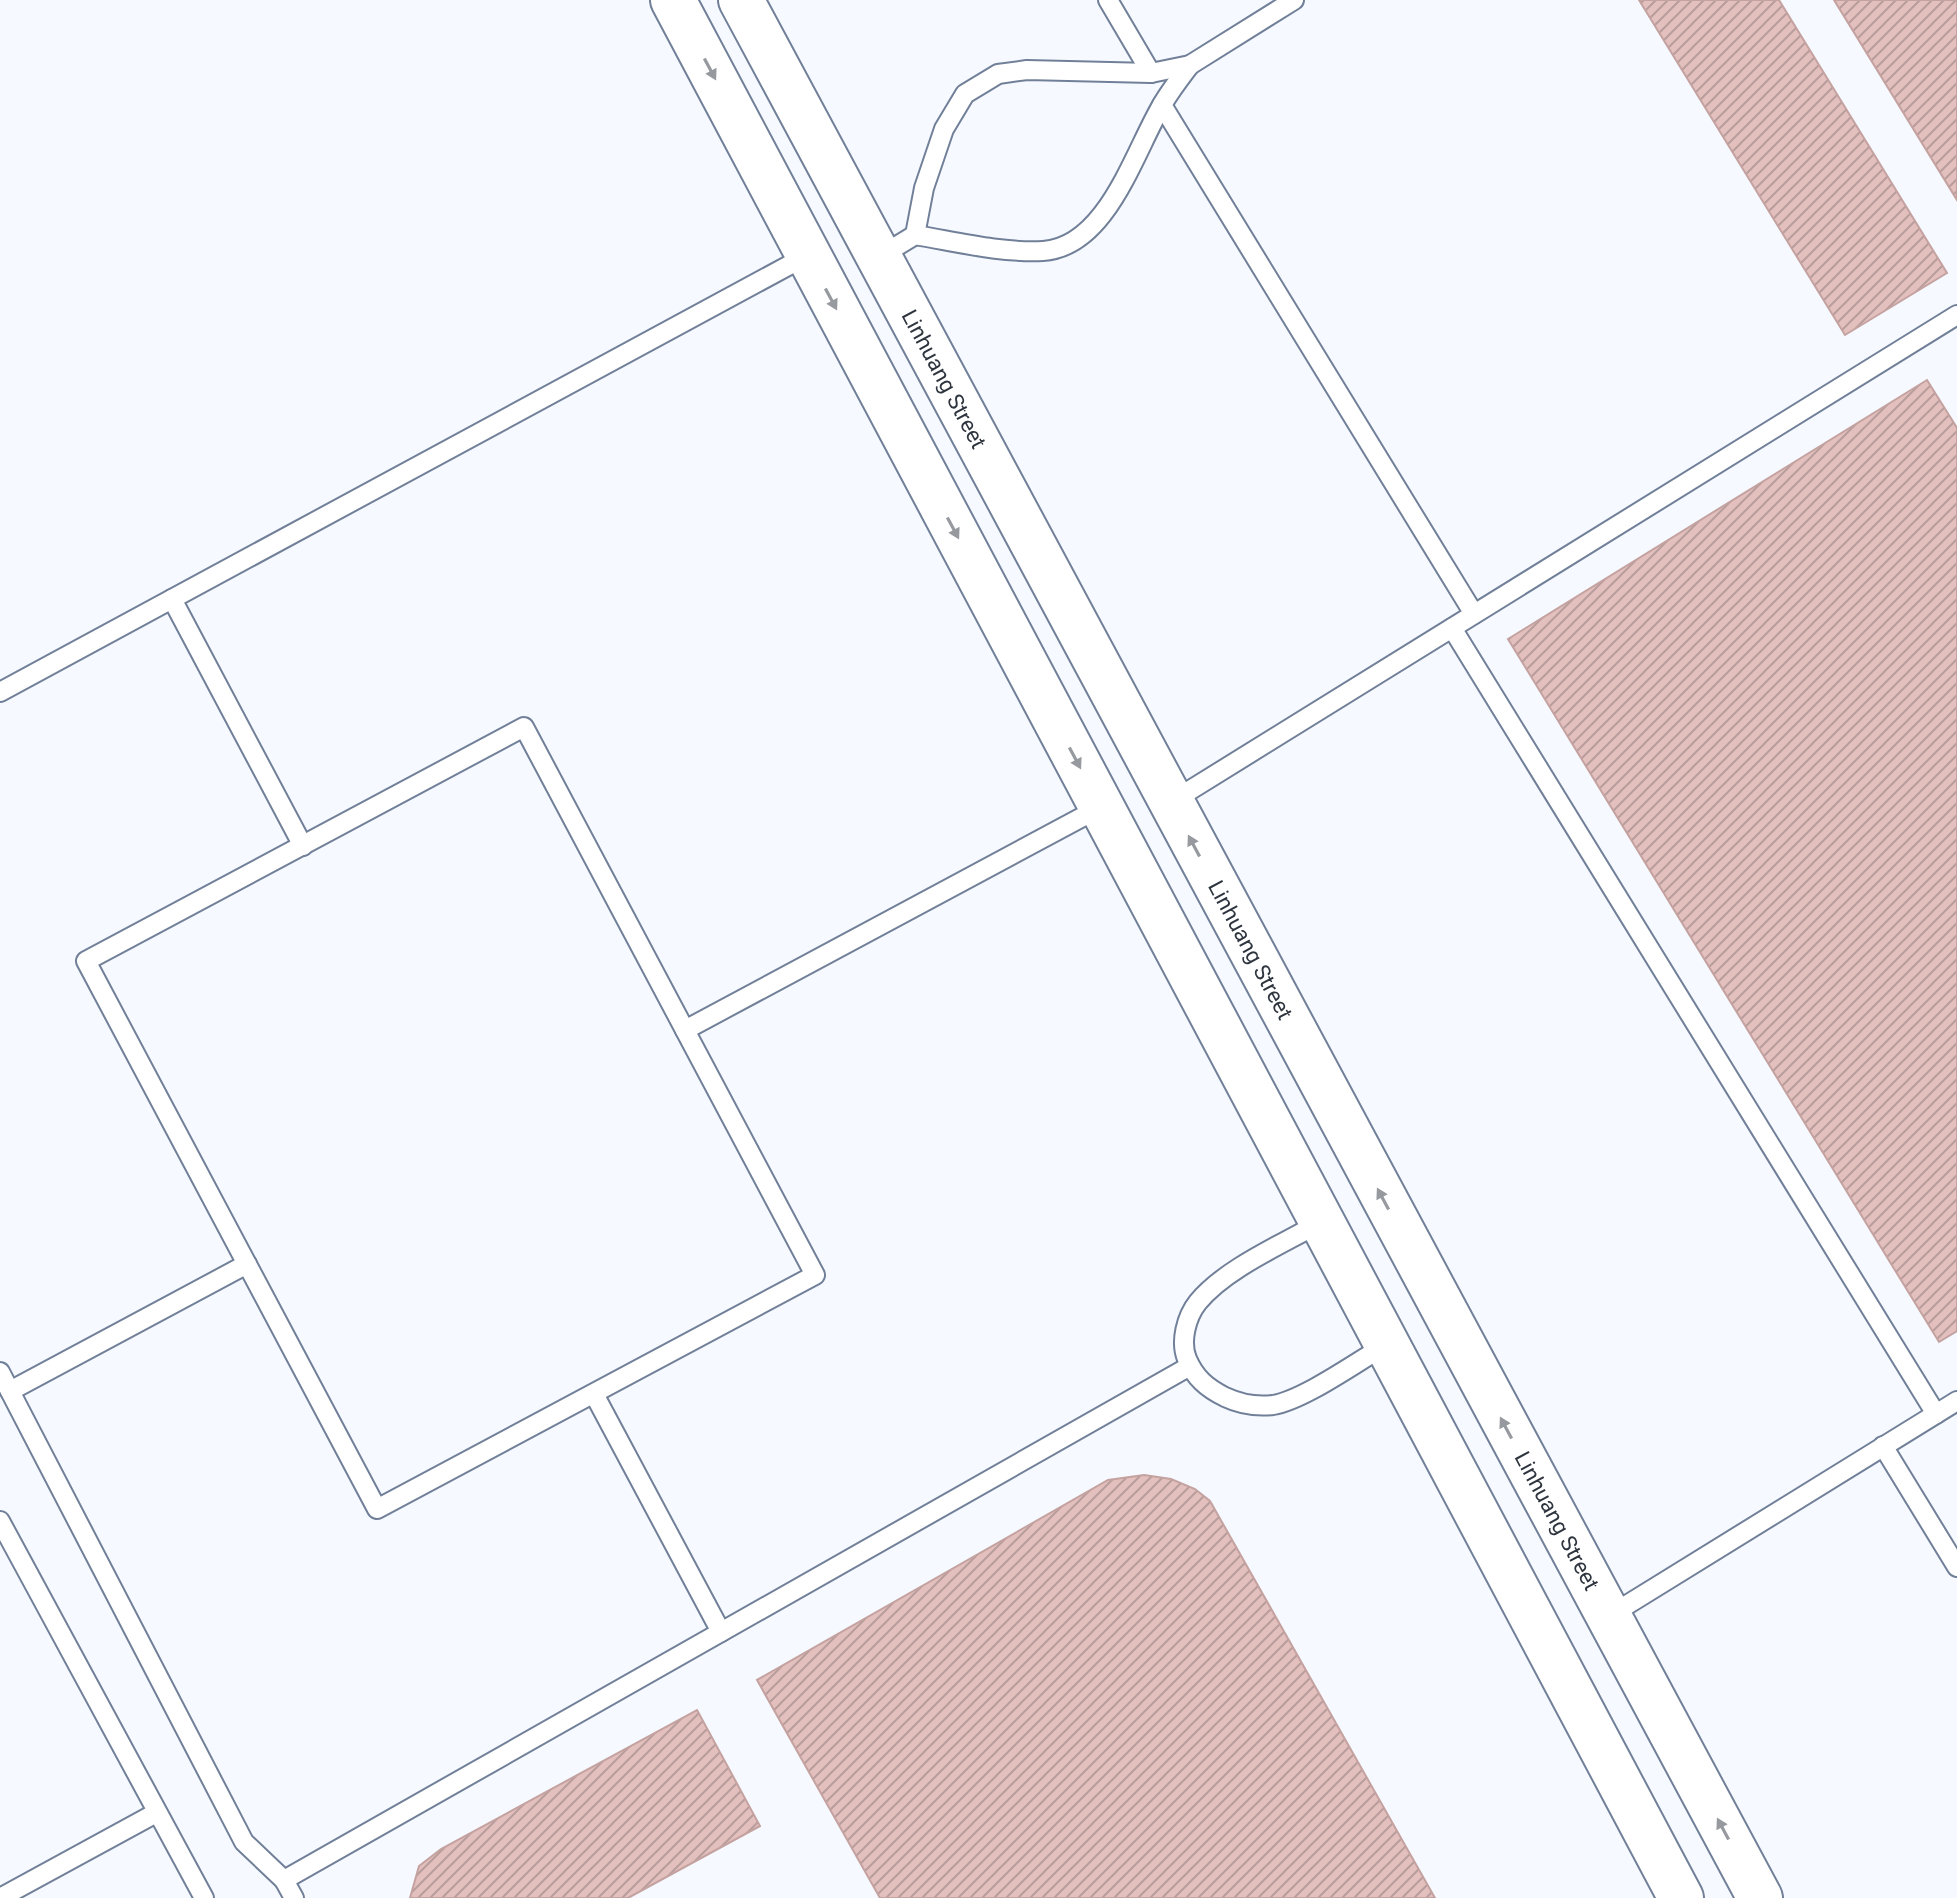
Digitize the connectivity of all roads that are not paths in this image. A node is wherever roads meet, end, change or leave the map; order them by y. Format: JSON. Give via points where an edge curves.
{"nodes":[{"id":1,"x":673,"y":0,"type":"edge"},
{"id":2,"x":741,"y":0,"type":"edge"},
{"id":3,"x":1108,"y":0,"type":"edge"},
{"id":4,"x":1294,"y":0,"type":"edge"},
{"id":5,"x":1190,"y":65,"type":"junction"},
{"id":6,"x":1151,"y":73,"type":"junction"},
{"id":7,"x":1162,"y":105,"type":"junction"},
{"id":8,"x":897,"y":246,"type":"junction"},
{"id":9,"x":808,"y":255,"type":"junction"},
{"id":10,"x":1957,"y":315,"type":"edge"},
{"id":11,"x":172,"y":599,"type":"junction"},
{"id":12,"x":1474,"y":614,"type":"junction"},
{"id":13,"x":1452,"y":628,"type":"junction"},
{"id":14,"x":0,"y":692,"type":"edge"},
{"id":15,"x":1171,"y":802,"type":"junction"},
{"id":16,"x":1101,"y":807,"type":"junction"},
{"id":17,"x":303,"y":846,"type":"junction"},
{"id":18,"x":685,"y":1030,"type":"junction"},
{"id":19,"x":1321,"y":1222,"type":"junction"},
{"id":20,"x":247,"y":1264,"type":"junction"},
{"id":21,"x":1386,"y":1345,"type":"junction"},
{"id":22,"x":1190,"y":1366,"type":"junction"},
{"id":23,"x":0,"y":1372,"type":"edge"},
{"id":24,"x":10,"y":1391,"type":"junction"},
{"id":25,"x":594,"y":1394,"type":"junction"},
{"id":26,"x":1957,"y":1401,"type":"edge"},
{"id":27,"x":1936,"y":1414,"type":"junction"},
{"id":28,"x":1883,"y":1446,"type":"junction"},
{"id":29,"x":0,"y":1521,"type":"edge"},
{"id":30,"x":1957,"y":1567,"type":"edge"},
{"id":31,"x":1608,"y":1617,"type":"junction"},
{"id":32,"x":721,"y":1632,"type":"junction"},
{"id":33,"x":156,"y":1813,"type":"junction"},
{"id":34,"x":284,"y":1880,"type":"junction"},
{"id":35,"x":0,"y":1898,"type":"edge"},
{"id":36,"x":204,"y":1898,"type":"edge"},
{"id":37,"x":294,"y":1898,"type":"edge"},
{"id":38,"x":1681,"y":1898,"type":"edge"},
{"id":39,"x":1760,"y":1898,"type":"edge"}],
"edges":[{"from":1,"to":9,"type":"main road","one_way":true},
{"from":2,"to":8,"type":"main road","name":"Linhuang Street"},
{"from":3,"to":6,"type":"lane"},
{"from":4,"to":5,"type":"lane"},
{"from":5,"to":6,"type":"lane"},
{"from":5,"to":7,"type":"lane"},
{"from":6,"to":8,"type":"lane","via":[[1027,70],[998,74],[965,94],[944,129]]},
{"from":7,"to":8,"type":"lane","via":[[1119,191],[1092,225],[1065,246],[1045,251]]},
{"from":7,"to":12,"type":"lane"},
{"from":8,"to":15,"type":"main road","name":"Linhuang Street"},
{"from":9,"to":11,"type":"lane"},
{"from":9,"to":16,"type":"main road","one_way":true},
{"from":10,"to":12,"type":"lane"},
{"from":11,"to":14,"type":"lane"},
{"from":11,"to":17,"type":"lane"},
{"from":12,"to":13,"type":"lane"},
{"from":13,"to":15,"type":"lane"},
{"from":13,"to":27,"type":"lane"},
{"from":31,"to":15,"type":"main road","name":"Linhuang Street","one_way":true},
{"from":16,"to":18,"type":"lane"},
{"from":16,"to":19,"type":"main road"},
{"from":17,"to":18,"type":"lane","via":[[524,727]]},
{"from":17,"to":20,"type":"lane","via":[[86,961]]},
{"from":18,"to":25,"type":"lane","via":[[815,1275]]},
{"from":19,"to":21,"type":"main road"},
{"from":19,"to":22,"type":"lane","via":[[1221,1281],[1197,1303],[1186,1322],[1184,1351]]},
{"from":20,"to":24,"type":"lane"},
{"from":20,"to":25,"type":"lane","via":[[377,1509]]},
{"from":21,"to":22,"type":"lane","via":[[1273,1405],[1241,1404],[1213,1391]]},
{"from":21,"to":38,"type":"main road"},
{"from":22,"to":32,"type":"lane"},
{"from":23,"to":24,"type":"lane"},
{"from":24,"to":34,"type":"lane","via":[[244,1842]]},
{"from":25,"to":32,"type":"lane"},
{"from":26,"to":27,"type":"lane"},
{"from":27,"to":28,"type":"lane"},
{"from":28,"to":30,"type":"lane"},
{"from":28,"to":31,"type":"lane"},
{"from":29,"to":33,"type":"lane"},
{"from":39,"to":31,"type":"main road","name":"Linhuang Street","one_way":true},
{"from":32,"to":34,"type":"lane"},
{"from":33,"to":35,"type":"lane"},
{"from":33,"to":36,"type":"lane"},
{"from":34,"to":37,"type":"lane"}]}
